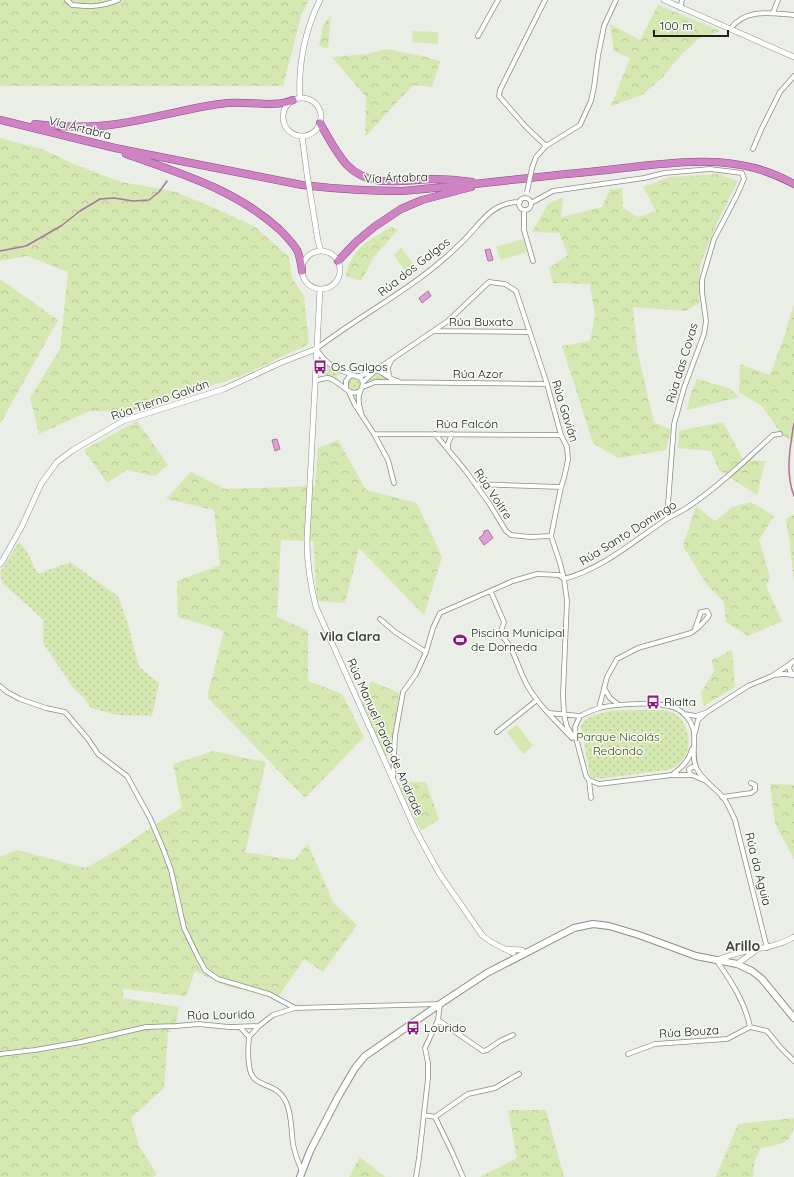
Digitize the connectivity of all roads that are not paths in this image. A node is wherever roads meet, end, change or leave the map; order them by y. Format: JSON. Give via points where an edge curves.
{"nodes":[{"id":1,"x":67,"y":0,"type":"edge"},
{"id":2,"x":118,"y":0,"type":"edge"},
{"id":3,"x":320,"y":0,"type":"edge"},
{"id":4,"x":498,"y":0,"type":"edge"},
{"id":5,"x":545,"y":0,"type":"edge"},
{"id":6,"x":616,"y":0,"type":"edge"},
{"id":7,"x":664,"y":0,"type":"edge"},
{"id":8,"x":682,"y":0,"type":"edge"},
{"id":9,"x":778,"y":0,"type":"edge"},
{"id":10,"x":680,"y":8,"type":"junction"},
{"id":11,"x":773,"y":13,"type":"junction"},
{"id":12,"x":794,"y":15,"type":"edge"},
{"id":13,"x":730,"y":29,"type":"junction"},
{"id":14,"x":478,"y":36,"type":"dead end"},
{"id":15,"x":794,"y":57,"type":"edge"},
{"id":16,"x":794,"y":76,"type":"edge"},
{"id":17,"x":296,"y":99,"type":"junction"},
{"id":18,"x":0,"y":119,"type":"edge"},
{"id":19,"x":320,"y":123,"type":"junction"},
{"id":20,"x":302,"y":136,"type":"junction"},
{"id":21,"x":546,"y":146,"type":"junction"},
{"id":22,"x":116,"y":148,"type":"junction"},
{"id":23,"x":754,"y":149,"type":"dead end"},
{"id":24,"x":484,"y":183,"type":"junction"},
{"id":25,"x":794,"y":184,"type":"edge"},
{"id":26,"x":526,"y":198,"type":"junction"},
{"id":27,"x":520,"y":202,"type":"junction"},
{"id":28,"x":531,"y":203,"type":"junction"},
{"id":29,"x":524,"y":210,"type":"junction"},
{"id":30,"x":321,"y":250,"type":"junction"},
{"id":31,"x":533,"y":261,"type":"dead end"},
{"id":32,"x":338,"y":262,"type":"junction"},
{"id":33,"x":302,"y":270,"type":"junction"},
{"id":34,"x":320,"y":289,"type":"junction"},
{"id":35,"x":433,"y":331,"type":"junction"},
{"id":36,"x":529,"y":332,"type":"junction"},
{"id":37,"x":316,"y":349,"type":"junction"},
{"id":38,"x":392,"y":360,"type":"junction"},
{"id":39,"x":374,"y":371,"type":"junction"},
{"id":40,"x":353,"y":375,"type":"junction"},
{"id":41,"x":359,"y":376,"type":"junction"},
{"id":42,"x":389,"y":378,"type":"junction"},
{"id":43,"x":315,"y":381,"type":"junction"},
{"id":44,"x":408,"y":383,"type":"junction"},
{"id":45,"x":547,"y":384,"type":"junction"},
{"id":46,"x":363,"y":386,"type":"junction"},
{"id":47,"x":348,"y":390,"type":"junction"},
{"id":48,"x":361,"y":412,"type":"junction"},
{"id":49,"x":374,"y":434,"type":"junction"},
{"id":50,"x":434,"y":434,"type":"junction"},
{"id":51,"x":452,"y":434,"type":"junction"},
{"id":52,"x":561,"y":434,"type":"junction"},
{"id":53,"x":780,"y":434,"type":"dead end"},
{"id":54,"x":448,"y":450,"type":"junction"},
{"id":55,"x":394,"y":483,"type":"dead end"},
{"id":56,"x":476,"y":484,"type":"junction"},
{"id":57,"x":561,"y":487,"type":"junction"},
{"id":58,"x":667,"y":518,"type":"junction"},
{"id":59,"x":551,"y":536,"type":"junction"},
{"id":60,"x":0,"y":564,"type":"edge"},
{"id":61,"x":564,"y":579,"type":"junction"},
{"id":62,"x":491,"y":592,"type":"junction"},
{"id":63,"x":380,"y":619,"type":"dead end"},
{"id":64,"x":695,"y":629,"type":"junction"},
{"id":65,"x":426,"y":652,"type":"junction"},
{"id":66,"x":792,"y":662,"type":"edge"},
{"id":67,"x":794,"y":675,"type":"edge"},
{"id":68,"x":772,"y":676,"type":"junction"},
{"id":69,"x":0,"y":686,"type":"edge"},
{"id":70,"x":604,"y":687,"type":"junction"},
{"id":71,"x":537,"y":700,"type":"junction"},
{"id":72,"x":620,"y":705,"type":"junction"},
{"id":73,"x":599,"y":708,"type":"junction"},
{"id":74,"x":707,"y":712,"type":"junction"},
{"id":75,"x":549,"y":713,"type":"junction"},
{"id":76,"x":683,"y":713,"type":"junction"},
{"id":77,"x":564,"y":715,"type":"junction"},
{"id":78,"x":580,"y":716,"type":"junction"},
{"id":79,"x":497,"y":732,"type":"dead end"},
{"id":80,"x":576,"y":738,"type":"junction"},
{"id":81,"x":694,"y":741,"type":"junction"},
{"id":82,"x":578,"y":744,"type":"junction"},
{"id":83,"x":696,"y":767,"type":"junction"},
{"id":84,"x":672,"y":775,"type":"junction"},
{"id":85,"x":690,"y":775,"type":"junction"},
{"id":86,"x":393,"y":780,"type":"junction"},
{"id":87,"x":589,"y":780,"type":"junction"},
{"id":88,"x":706,"y":781,"type":"junction"},
{"id":89,"x":751,"y":783,"type":"dead end"},
{"id":90,"x":722,"y":797,"type":"junction"},
{"id":91,"x":591,"y":798,"type":"dead end"},
{"id":92,"x":794,"y":937,"type":"edge"},
{"id":93,"x":767,"y":948,"type":"junction"},
{"id":94,"x":505,"y":949,"type":"junction"},
{"id":95,"x":517,"y":949,"type":"junction"},
{"id":96,"x":758,"y":949,"type":"junction"},
{"id":97,"x":524,"y":954,"type":"junction"},
{"id":98,"x":737,"y":954,"type":"junction"},
{"id":99,"x":514,"y":956,"type":"junction"},
{"id":100,"x":744,"y":958,"type":"junction"},
{"id":101,"x":717,"y":960,"type":"junction"},
{"id":102,"x":735,"y":964,"type":"junction"},
{"id":103,"x":752,"y":971,"type":"junction"},
{"id":104,"x":440,"y":1004,"type":"junction"},
{"id":105,"x":295,"y":1008,"type":"junction"},
{"id":106,"x":794,"y":1018,"type":"edge"},
{"id":107,"x":438,"y":1020,"type":"junction"},
{"id":108,"x":259,"y":1026,"type":"junction"},
{"id":109,"x":240,"y":1027,"type":"junction"},
{"id":110,"x":750,"y":1027,"type":"junction"},
{"id":111,"x":513,"y":1035,"type":"dead end"},
{"id":112,"x":249,"y":1037,"type":"junction"},
{"id":113,"x":0,"y":1054,"type":"edge"},
{"id":114,"x":628,"y":1054,"type":"dead end"},
{"id":115,"x":794,"y":1061,"type":"edge"},
{"id":116,"x":519,"y":1074,"type":"dead end"},
{"id":117,"x":424,"y":1116,"type":"junction"},
{"id":118,"x":435,"y":1117,"type":"junction"},
{"id":119,"x":301,"y":1174,"type":"edge"},
{"id":120,"x":416,"y":1177,"type":"edge"},
{"id":121,"x":463,"y":1177,"type":"edge"}],
"edges":[{"from":1,"to":2,"type":"street","via":[[72,5],[90,7],[107,5]]},
{"from":3,"to":17,"type":"street","via":[[310,23]]},
{"from":4,"to":14,"type":"street"},
{"from":5,"to":21,"type":"street","via":[[499,96]]},
{"from":6,"to":21,"type":"street","via":[[604,26],[594,87],[586,113],[580,125]]},
{"from":7,"to":10,"type":"street"},
{"from":8,"to":10,"type":"street"},
{"from":9,"to":11,"type":"street"},
{"from":10,"to":13,"type":"street"},
{"from":11,"to":12,"type":"street"},
{"from":11,"to":13,"type":"street","via":[[753,14],[735,23]]},
{"from":13,"to":15,"type":"street"},
{"from":16,"to":23,"type":"street","via":[[780,92]]},
{"from":17,"to":18,"type":"highway","via":[[284,104],[228,103],[122,123],[83,127],[31,124]]},
{"from":17,"to":19,"type":"street","via":[[310,99],[317,105],[321,114]]},
{"from":17,"to":20,"type":"street","via":[[288,103],[284,109],[283,122],[290,132]]},
{"from":18,"to":22,"type":"highway","name":"Vía Ártabra"},
{"from":19,"to":20,"type":"street","via":[[314,132]]},
{"from":19,"to":24,"type":"highway","via":[[347,165],[365,178],[385,182],[432,179]]},
{"from":20,"to":30,"type":"street","bridge":true},
{"from":21,"to":26,"type":"street","bridge":true,"via":[[536,157]]},
{"from":22,"to":24,"type":"highway","name":"Vía Ártabra","via":[[332,189],[404,191]]},
{"from":22,"to":33,"type":"highway","via":[[222,191],[266,217],[296,249]]},
{"from":24,"to":25,"type":"highway","name":"Vía Ártabra","via":[[654,164],[711,161],[762,169]]},
{"from":24,"to":32,"type":"highway","via":[[422,200],[401,209],[356,242]]},
{"from":26,"to":27,"type":"street"},
{"from":26,"to":28,"type":"street"},
{"from":27,"to":29,"type":"street","via":[[520,207]]},
{"from":27,"to":37,"type":"street","name":"Rúa dos Galgos","via":[[503,204],[493,209],[463,242],[417,281]]},
{"from":28,"to":29,"type":"street","via":[[530,208]]},
{"from":28,"to":58,"type":"street","name":"Rúa das Covas","via":[[553,191],[664,173],[710,169],[742,173],[744,179],[714,239],[702,280],[706,321],[674,424]]},
{"from":29,"to":31,"type":"street","via":[[524,230]]},
{"from":30,"to":32,"type":"street","via":[[331,254]]},
{"from":30,"to":33,"type":"street","via":[[307,256]]},
{"from":32,"to":34,"type":"street","via":[[340,273],[335,283]]},
{"from":33,"to":34,"type":"street","via":[[305,281]]},
{"from":34,"to":37,"type":"street","name":"Rúa Manuel Pardo de Andrade"},
{"from":35,"to":36,"type":"street","name":"Rúa Buxato"},
{"from":35,"to":36,"type":"street","name":"Rúa Gavián","via":[[448,321],[489,282],[505,284],[516,291]]},
{"from":35,"to":38,"type":"street","name":"Rúa Gavián"},
{"from":36,"to":45,"type":"street","name":"Rúa Gavián"},
{"from":37,"to":40,"type":"street","via":[[334,368]]},
{"from":37,"to":43,"type":"street","name":"Rúa Manuel Pardo de Andrade"},
{"from":37,"to":60,"type":"street","name":"Rúa Tierno Galván","via":[[224,389],[123,421],[73,450],[57,462],[41,484],[22,526]]},
{"from":38,"to":39,"type":"street","name":"Rúa Gavián"},
{"from":38,"to":42,"type":"street","via":[[388,367]]},
{"from":39,"to":41,"type":"street","name":"Rúa Gavián"},
{"from":39,"to":42,"type":"street","name":"Rúa Azor","via":[[382,372]]},
{"from":39,"to":46,"type":"street","name":"Rúa Gavián"},
{"from":40,"to":41,"type":"street"},
{"from":40,"to":47,"type":"street","via":[[346,381]]},
{"from":41,"to":46,"type":"street"},
{"from":42,"to":44,"type":"street","name":"Rúa Azor"},
{"from":43,"to":47,"type":"street","via":[[329,378]]},
{"from":43,"to":86,"type":"street","name":"Rúa Manuel Pardo de Andrade","via":[[307,540],[311,589],[316,607]]},
{"from":44,"to":45,"type":"street","name":"Rúa Azor"},
{"from":44,"to":46,"type":"street","name":"Rúa Azor","via":[[375,382]]},
{"from":45,"to":52,"type":"street","name":"Rúa Gavián"},
{"from":46,"to":47,"type":"street","via":[[356,393]]},
{"from":46,"to":48,"type":"street","via":[[358,404]]},
{"from":47,"to":48,"type":"street"},
{"from":48,"to":49,"type":"street"},
{"from":49,"to":50,"type":"street","name":"Rúa Falcón"},
{"from":49,"to":55,"type":"street","via":[[388,460]]},
{"from":50,"to":51,"type":"street","name":"Rúa Falcón"},
{"from":50,"to":54,"type":"street","name":"Rúa Voitre"},
{"from":51,"to":52,"type":"street","name":"Rúa Falcón"},
{"from":51,"to":54,"type":"street"},
{"from":52,"to":57,"type":"street","name":"Rúa Gavián","via":[[568,460]]},
{"from":53,"to":58,"type":"street","name":"Rúa Santo Domingo","via":[[773,435],[721,482],[684,510]]},
{"from":54,"to":56,"type":"street","name":"Rúa Voitre"},
{"from":56,"to":57,"type":"street"},
{"from":56,"to":59,"type":"street","name":"Rúa Voitre","via":[[511,535]]},
{"from":57,"to":59,"type":"street","name":"Rúa Gavián"},
{"from":58,"to":61,"type":"street","name":"Rúa Santo Domingo","via":[[612,558],[579,575]]},
{"from":59,"to":61,"type":"street","name":"Rúa Gavián"},
{"from":61,"to":62,"type":"street","via":[[559,575],[536,574]]},
{"from":61,"to":77,"type":"street","name":"Rúa Gavián","via":[[567,601]]},
{"from":62,"to":65,"type":"street","via":[[440,613]]},
{"from":62,"to":71,"type":"street","via":[[504,622],[500,634],[510,647],[526,683]]},
{"from":63,"to":65,"type":"street","via":[[394,632]]},
{"from":64,"to":64,"type":"street","via":[[708,617],[706,611],[700,614]]},
{"from":64,"to":70,"type":"street","via":[[685,636],[638,648],[618,659]]},
{"from":65,"to":86,"type":"street","via":[[416,674],[403,692],[395,736]]},
{"from":66,"to":67,"type":"street","via":[[789,670]]},
{"from":66,"to":68,"type":"street"},
{"from":67,"to":68,"type":"street"},
{"from":68,"to":74,"type":"street","via":[[748,686]]},
{"from":69,"to":105,"type":"street","via":[[20,699],[65,712],[98,754],[127,776],[162,846],[171,870],[184,928],[205,970],[218,979],[269,994]]},
{"from":70,"to":72,"type":"street","via":[[610,698]]},
{"from":70,"to":73,"type":"street"},
{"from":71,"to":75,"type":"street"},
{"from":71,"to":79,"type":"street"},
{"from":72,"to":73,"type":"street"},
{"from":72,"to":76,"type":"street","via":[[661,705]]},
{"from":73,"to":78,"type":"street"},
{"from":74,"to":76,"type":"street","via":[[696,716]]},
{"from":74,"to":81,"type":"street","via":[[698,720]]},
{"from":75,"to":77,"type":"street"},
{"from":75,"to":82,"type":"street"},
{"from":76,"to":81,"type":"street","name":"Rúa da Aguia","via":[[693,728]]},
{"from":77,"to":78,"type":"street"},
{"from":77,"to":80,"type":"street","via":[[567,727]]},
{"from":78,"to":80,"type":"street","via":[[575,727]]},
{"from":80,"to":82,"type":"street"},
{"from":81,"to":83,"type":"street","name":"Rúa da Aguia"},
{"from":81,"to":84,"type":"street","via":[[691,756]]},
{"from":82,"to":87,"type":"street"},
{"from":83,"to":85,"type":"street","via":[[689,769]]},
{"from":83,"to":88,"type":"street","name":"Rúa da Aguia"},
{"from":84,"to":85,"type":"street","name":"Rúa da Aguia"},
{"from":84,"to":87,"type":"street","name":"Rúa da Aguia","via":[[599,784]]},
{"from":85,"to":88,"type":"street","name":"Rúa da Aguia"},
{"from":86,"to":94,"type":"street","name":"Rúa Manuel Pardo de Andrade","via":[[439,873],[482,935],[496,946]]},
{"from":87,"to":91,"type":"street"},
{"from":88,"to":90,"type":"street","name":"Rúa da Aguia"},
{"from":89,"to":90,"type":"street","via":[[755,785],[755,790],[751,793]]},
{"from":90,"to":93,"type":"street","name":"Rúa da Aguia","via":[[729,807],[739,834]]},
{"from":92,"to":93,"type":"street"},
{"from":93,"to":96,"type":"street"},
{"from":94,"to":95,"type":"street","name":"Rúa Manuel Pardo de Andrade"},
{"from":94,"to":99,"type":"street","name":"Rúa Manuel Pardo de Andrade"},
{"from":95,"to":97,"type":"street","via":[[522,950]]},
{"from":95,"to":99,"type":"street","via":[[514,950]]},
{"from":96,"to":98,"type":"street"},
{"from":96,"to":100,"type":"street"},
{"from":97,"to":99,"type":"main road"},
{"from":97,"to":101,"type":"main road","via":[[574,928],[593,924],[616,928],[686,953]]},
{"from":98,"to":100,"type":"street"},
{"from":98,"to":101,"type":"street"},
{"from":98,"to":102,"type":"street","via":[[734,957]]},
{"from":99,"to":104,"type":"main road"},
{"from":100,"to":102,"type":"street"},
{"from":100,"to":103,"type":"street","via":[[745,965]]},
{"from":101,"to":102,"type":"main road"},
{"from":101,"to":110,"type":"street","via":[[747,1014]]},
{"from":102,"to":103,"type":"main road"},
{"from":103,"to":106,"type":"main road","via":[[770,988]]},
{"from":104,"to":105,"type":"street","name":"Rúa Lourido"},
{"from":104,"to":107,"type":"street"},
{"from":104,"to":119,"type":"main road","via":[[361,1060],[338,1097]]},
{"from":105,"to":108,"type":"street","name":"Rúa Lourido","via":[[273,1015]]},
{"from":107,"to":111,"type":"street","via":[[483,1051]]},
{"from":107,"to":117,"type":"street","via":[[425,1048],[428,1078]]},
{"from":108,"to":109,"type":"street","name":"Rúa Lourido"},
{"from":108,"to":112,"type":"street"},
{"from":109,"to":112,"type":"street"},
{"from":109,"to":113,"type":"street","name":"Rúa Lourido","via":[[198,1024],[146,1027],[81,1042]]},
{"from":110,"to":114,"type":"street","name":"Rúa Bouza","via":[[727,1039],[655,1044]]},
{"from":110,"to":115,"type":"street","via":[[768,1031]]},
{"from":112,"to":119,"type":"street","via":[[248,1060],[252,1076],[281,1093],[287,1104],[293,1146]]},
{"from":116,"to":118,"type":"street","via":[[495,1088],[468,1094]]},
{"from":117,"to":118,"type":"street"},
{"from":117,"to":120,"type":"street"},
{"from":118,"to":121,"type":"street"}]}
